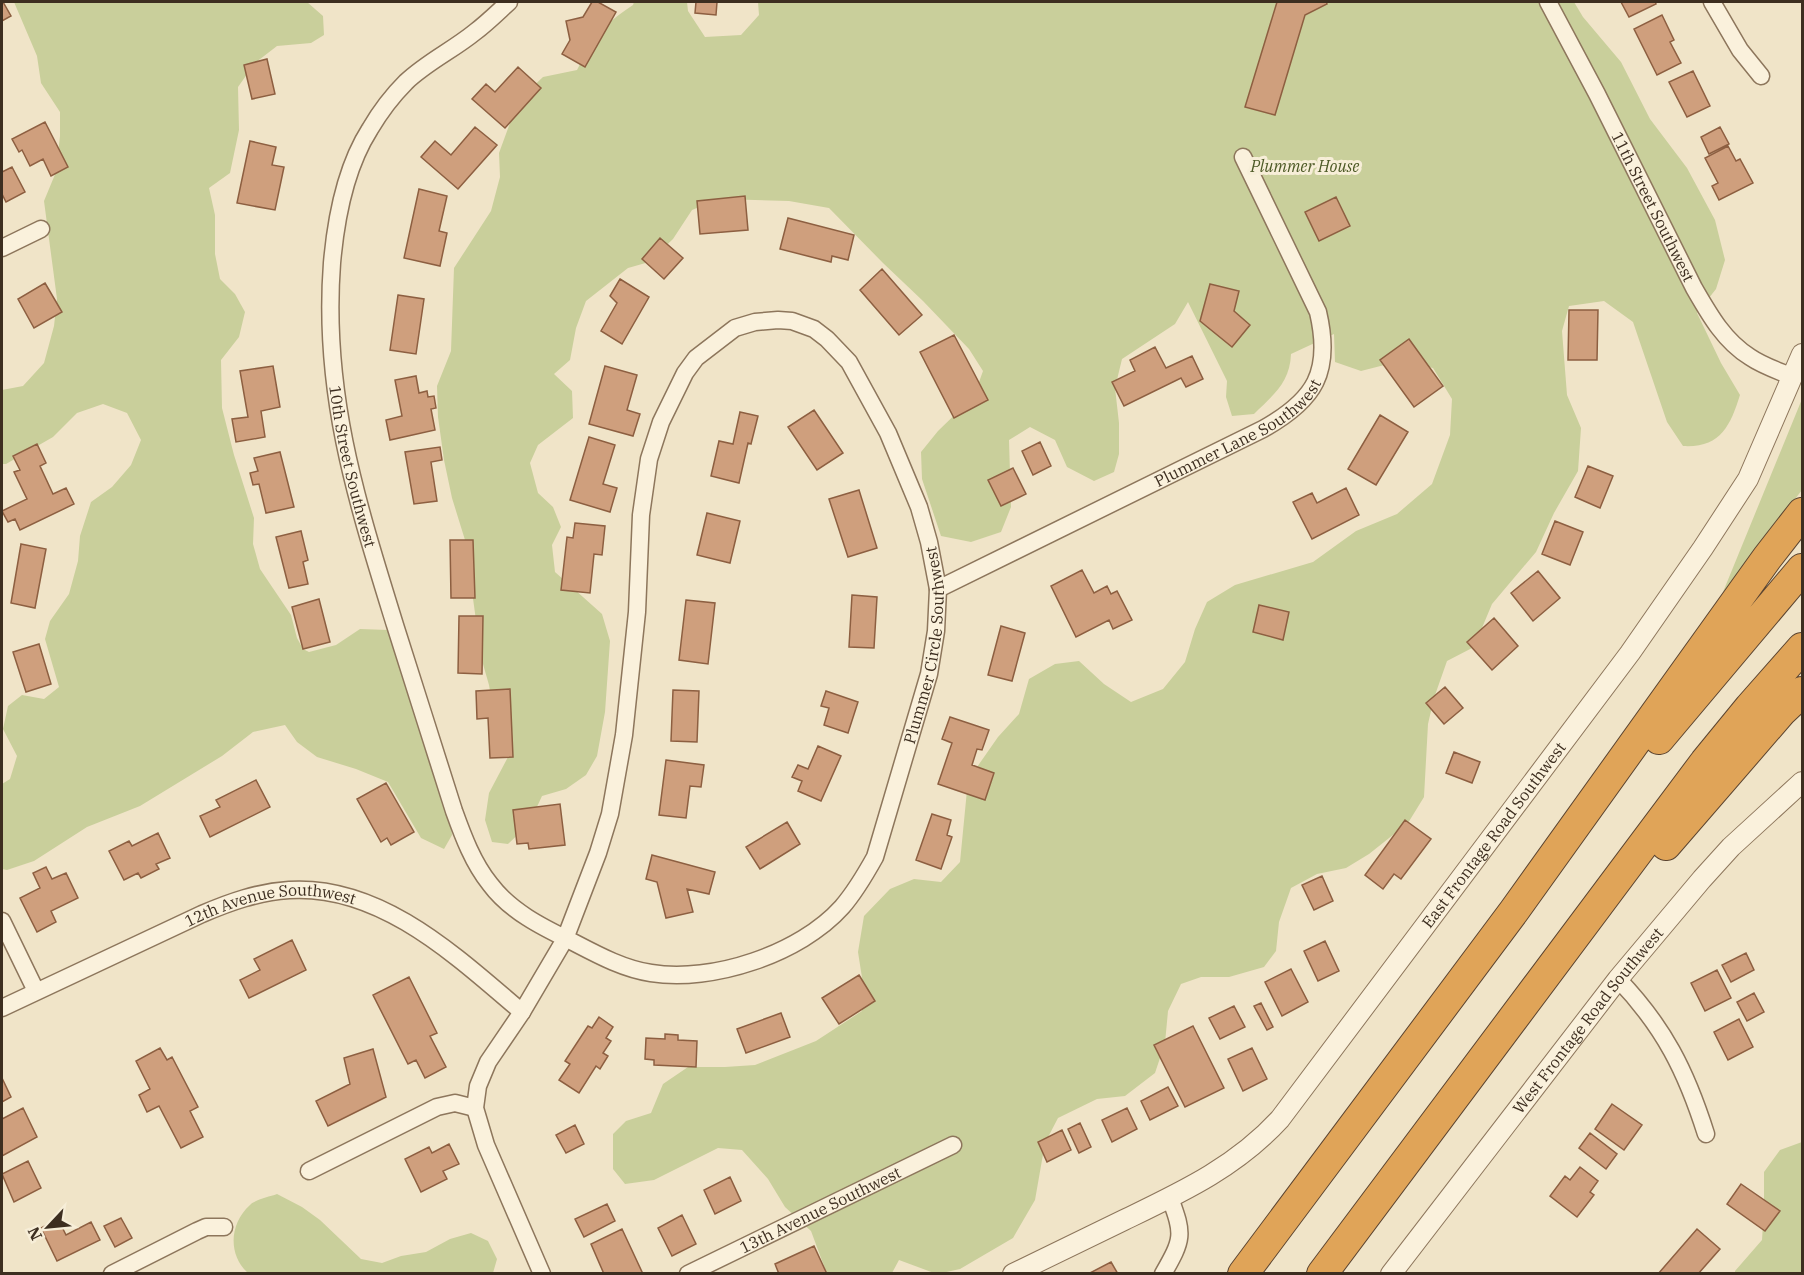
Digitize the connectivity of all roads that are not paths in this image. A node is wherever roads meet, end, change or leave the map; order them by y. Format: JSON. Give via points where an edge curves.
{"nodes":[{"id":1,"x":509,"y":2,"type":"edge"},
{"id":2,"x":1548,"y":2,"type":"edge"},
{"id":3,"x":1712,"y":2,"type":"edge"},
{"id":4,"x":1761,"y":76,"type":"dead end"},
{"id":5,"x":1243,"y":157,"type":"dead end"},
{"id":6,"x":41,"y":229,"type":"dead end"},
{"id":7,"x":2,"y":248,"type":"edge"},
{"id":8,"x":1803,"y":354,"type":"edge"},
{"id":9,"x":1793,"y":377,"type":"junction"},
{"id":10,"x":1803,"y":513,"type":"edge"},
{"id":11,"x":1803,"y":569,"type":"edge"},
{"id":12,"x":938,"y":589,"type":"junction"},
{"id":13,"x":1803,"y":648,"type":"edge"},
{"id":14,"x":1803,"y":692,"type":"edge"},
{"id":15,"x":1803,"y":782,"type":"edge"},
{"id":16,"x":1604,"y":898,"type":"junction"},
{"id":17,"x":1514,"y":911,"type":"junction"},
{"id":18,"x":2,"y":921,"type":"edge"},
{"id":19,"x":565,"y":939,"type":"junction"},
{"id":20,"x":1618,"y":979,"type":"junction"},
{"id":21,"x":36,"y":991,"type":"junction"},
{"id":22,"x":2,"y":1008,"type":"edge"},
{"id":23,"x":522,"y":1012,"type":"junction"},
{"id":24,"x":475,"y":1108,"type":"junction"},
{"id":25,"x":1706,"y":1134,"type":"dead end"},
{"id":26,"x":953,"y":1145,"type":"dead end"},
{"id":27,"x":309,"y":1171,"type":"dead end"},
{"id":28,"x":1170,"y":1198,"type":"junction"},
{"id":29,"x":224,"y":1227,"type":"dead end"},
{"id":30,"x":112,"y":1274,"type":"edge"},
{"id":31,"x":542,"y":1274,"type":"edge"},
{"id":32,"x":688,"y":1274,"type":"edge"},
{"id":33,"x":1013,"y":1274,"type":"edge"},
{"id":34,"x":1163,"y":1274,"type":"edge"},
{"id":35,"x":1243,"y":1274,"type":"edge"},
{"id":36,"x":1322,"y":1274,"type":"edge"},
{"id":37,"x":1390,"y":1274,"type":"edge"}],
"edges":[{"from":1,"to":19,"type":"street","name":"10th Street Southwest","via":[[475,33],[407,81],[361,145],[341,203],[334,239],[329,302],[332,365],[337,410],[358,507],[465,841],[490,885],[510,905]]},
{"from":2,"to":9,"type":"street","name":"11th Street Southwest","via":[[1720,331],[1748,356]]},
{"from":3,"to":4,"type":"street","via":[[1728,32]]},
{"from":5,"to":12,"type":"street","name":"Plummer Lane Southwest","via":[[1318,312],[1323,361],[1305,400],[1263,429]]},
{"from":6,"to":7,"type":"street"},
{"from":8,"to":9,"type":"street","name":"East Frontage Road Southwest"},
{"from":9,"to":28,"type":"street","name":"East Frontage Road Southwest","via":[[1748,479],[1690,567],[1630,653],[1280,1119],[1237,1159]]},
{"from":10,"to":17,"type":"highway"},
{"from":11,"to":17,"type":"highway"},
{"from":12,"to":19,"type":"street","name":"Plummer Circle Southwest","via":[[929,674],[874,857],[861,882],[832,916],[800,939],[756,961],[679,977],[629,967]]},
{"from":12,"to":19,"type":"street","name":"Plummer Circle Southwest","via":[[919,507],[888,433],[849,362],[827,339],[792,321],[755,322],[735,328],[696,358],[661,422],[649,459],[624,735],[610,814]]},
{"from":13,"to":16,"type":"highway","via":[[1705,762]]},
{"from":14,"to":16,"type":"highway","via":[[1781,712],[1665,846]]},
{"from":15,"to":20,"type":"street","name":"West Frontage Road Southwest","via":[[1731,847]]},
{"from":16,"to":36,"type":"highway"},
{"from":17,"to":35,"type":"highway"},
{"from":18,"to":21,"type":"street"},
{"from":19,"to":23,"type":"street","name":"Plummer Circle Southwest"},
{"from":20,"to":25,"type":"street","via":[[1639,1001],[1671,1047]]},
{"from":20,"to":37,"type":"street","name":"West Frontage Road Southwest"},
{"from":21,"to":22,"type":"street","name":"12th Avenue Southwest"},
{"from":21,"to":23,"type":"street","name":"12th Avenue Southwest","via":[[235,901],[290,890],[311,890],[362,902],[395,916],[467,966]]},
{"from":23,"to":24,"type":"street","name":"Plummer Circle Southwest","via":[[488,1062],[478,1086]]},
{"from":24,"to":27,"type":"street","via":[[455,1103],[437,1107]]},
{"from":24,"to":31,"type":"street","via":[[486,1145]]},
{"from":26,"to":32,"type":"street","name":"13th Avenue Southwest"},
{"from":28,"to":33,"type":"street","name":"East Frontage Road Southwest"},
{"from":28,"to":34,"type":"street","via":[[1180,1226],[1180,1243]]},
{"from":29,"to":30,"type":"street","via":[[206,1227]]}]}
